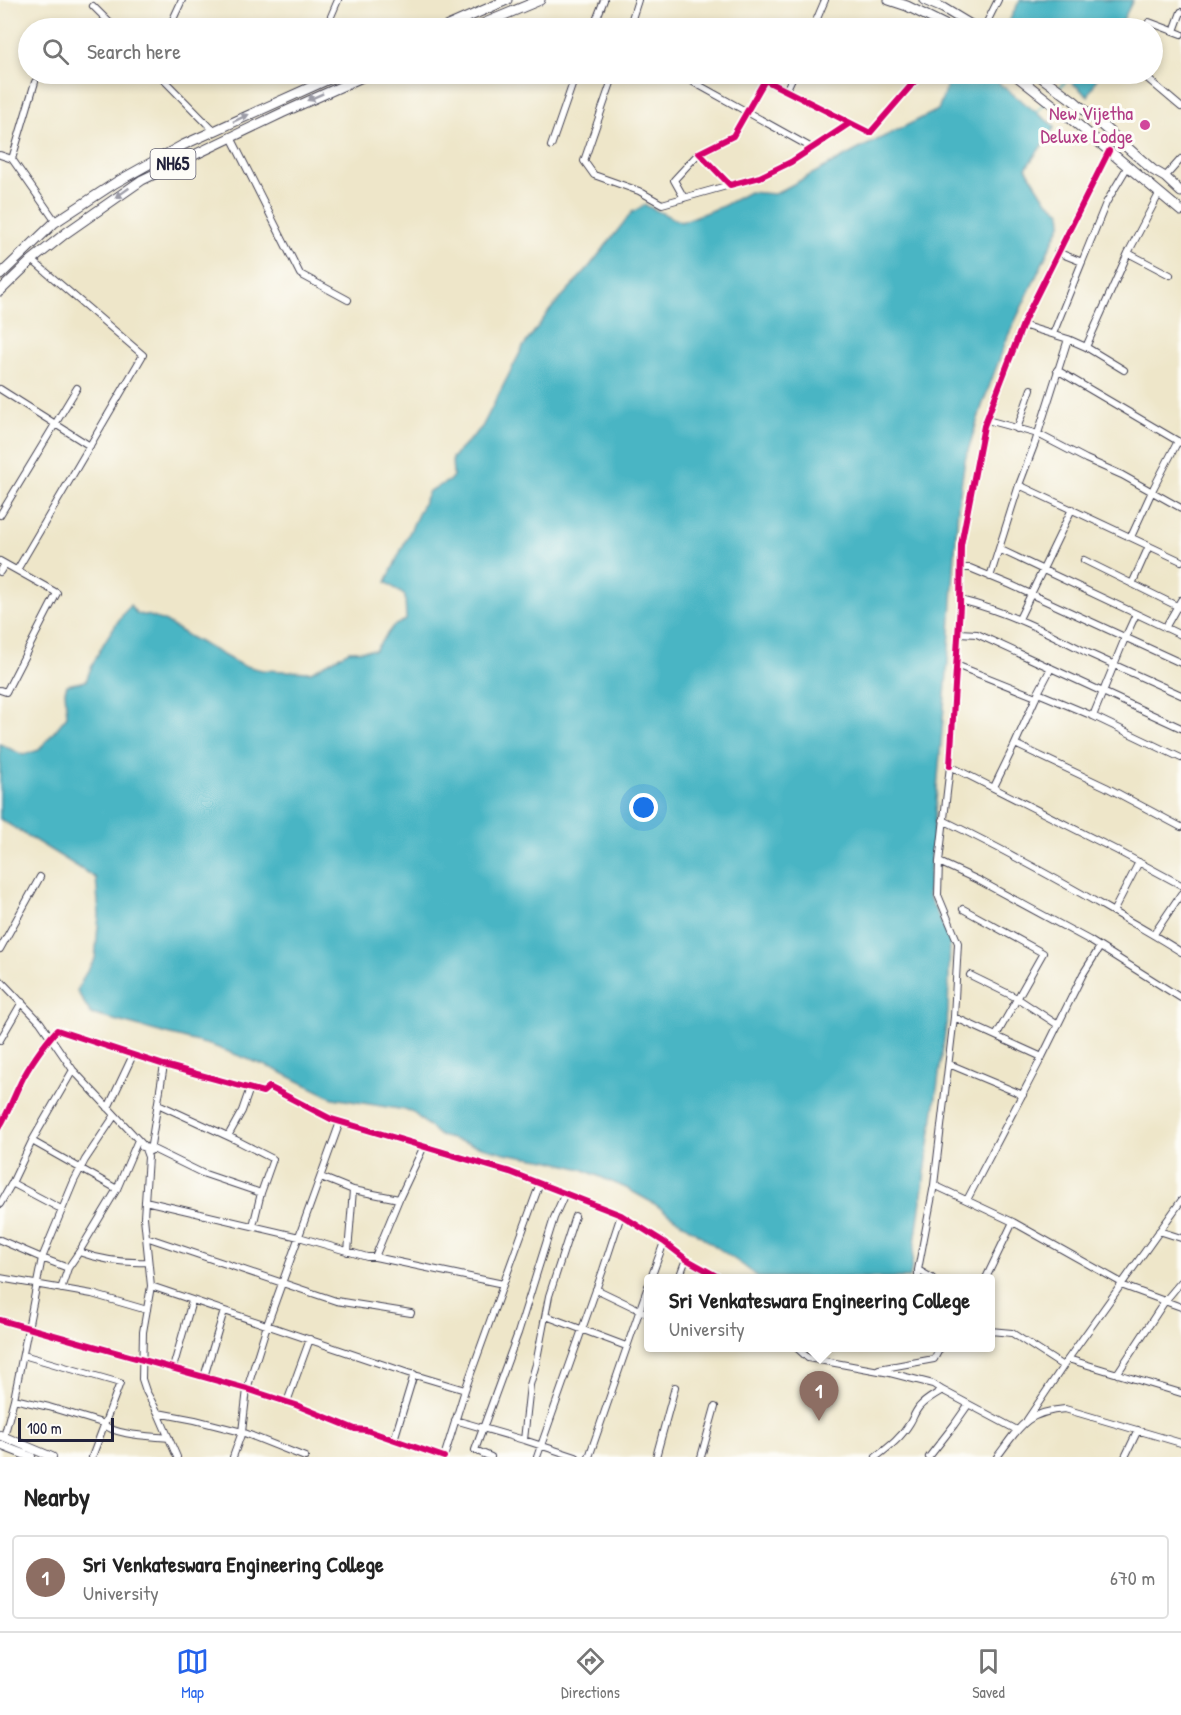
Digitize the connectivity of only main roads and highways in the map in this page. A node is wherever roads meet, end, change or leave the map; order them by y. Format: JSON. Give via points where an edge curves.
{"nodes":[{"id":1,"x":507,"y":0,"type":"edge"},
{"id":2,"x":540,"y":0,"type":"edge"},
{"id":3,"x":889,"y":0,"type":"edge"},
{"id":4,"x":924,"y":0,"type":"edge"},
{"id":5,"x":493,"y":2,"type":"edge"},
{"id":6,"x":462,"y":18,"type":"edge"},
{"id":7,"x":497,"y":18,"type":"edge"},
{"id":8,"x":931,"y":18,"type":"edge"},
{"id":9,"x":960,"y":18,"type":"edge"},
{"id":10,"x":317,"y":84,"type":"edge"},
{"id":11,"x":347,"y":84,"type":"edge"},
{"id":12,"x":1027,"y":84,"type":"edge"},
{"id":13,"x":1050,"y":84,"type":"edge"},
{"id":14,"x":1181,"y":191,"type":"edge"},
{"id":15,"x":1180,"y":211,"type":"edge"},
{"id":16,"x":0,"y":275,"type":"edge"},
{"id":17,"x":0,"y":291,"type":"edge"},
{"id":18,"x":1,"y":1439,"type":"edge"},
{"id":19,"x":31,"y":1457,"type":"edge"},
{"id":20,"x":52,"y":1457,"type":"edge"}],
"edges":[{"from":1,"to":5,"type":"highway"},
{"from":2,"to":7,"type":"highway"},
{"from":3,"to":8,"type":"highway"},
{"from":4,"to":9,"type":"highway"},
{"from":5,"to":6,"type":"highway"},
{"from":16,"to":10,"type":"highway","number":"NH65","one_way":true,"via":[[56,222],[115,183],[183,145]]},
{"from":11,"to":17,"type":"highway","number":"NH65","one_way":true,"via":[[142,180],[66,233]]},
{"from":12,"to":15,"type":"highway"},
{"from":13,"to":14,"type":"highway"},
{"from":18,"to":19,"type":"main road"},
{"from":18,"to":20,"type":"main road"}]}
